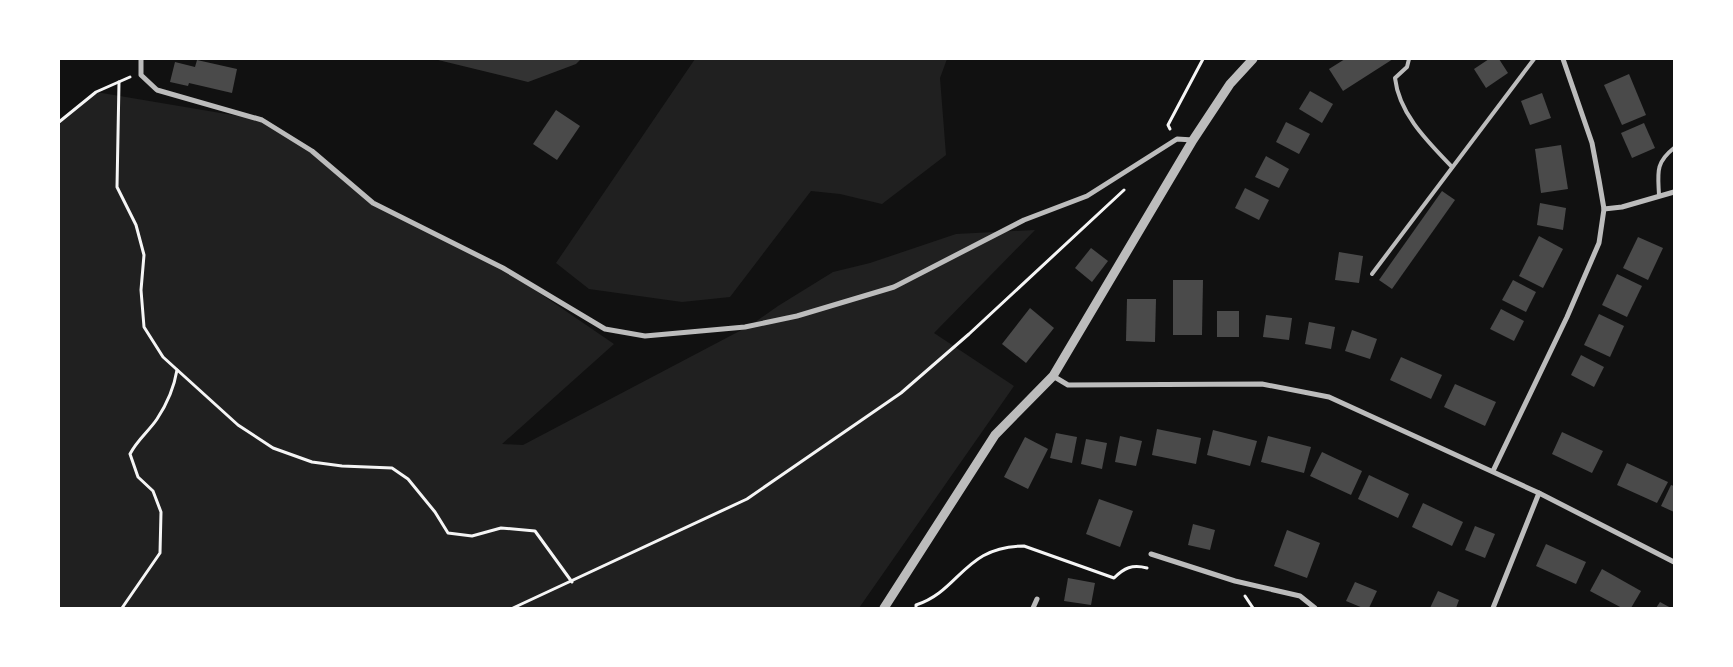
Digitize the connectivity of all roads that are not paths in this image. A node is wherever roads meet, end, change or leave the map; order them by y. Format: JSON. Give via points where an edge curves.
{"nodes":[{"id":1,"x":141,"y":59,"type":"edge"},
{"id":2,"x":1253,"y":59,"type":"edge"},
{"id":3,"x":1409,"y":59,"type":"edge"},
{"id":4,"x":1534,"y":59,"type":"edge"},
{"id":5,"x":1563,"y":59,"type":"edge"},
{"id":6,"x":1194,"y":140,"type":"junction"},
{"id":7,"x":1674,"y":148,"type":"edge"},
{"id":8,"x":1452,"y":167,"type":"junction"},
{"id":9,"x":1674,"y":192,"type":"edge"},
{"id":10,"x":1659,"y":195,"type":"junction"},
{"id":11,"x":1604,"y":209,"type":"junction"},
{"id":12,"x":1372,"y":274,"type":"dead end"},
{"id":13,"x":1053,"y":376,"type":"junction"},
{"id":14,"x":1493,"y":471,"type":"junction"},
{"id":15,"x":1539,"y":492,"type":"junction"},
{"id":16,"x":1151,"y":554,"type":"dead end"},
{"id":17,"x":1674,"y":562,"type":"edge"},
{"id":18,"x":1037,"y":599,"type":"dead end"},
{"id":19,"x":884,"y":608,"type":"edge"},
{"id":20,"x":1032,"y":608,"type":"edge"},
{"id":21,"x":1315,"y":608,"type":"edge"},
{"id":22,"x":1494,"y":608,"type":"edge"}],
"edges":[{"from":1,"to":6,"type":"street","via":[[141,75],[157,90],[262,120],[312,151],[373,203],[503,268],[605,329],[645,336],[745,327],[797,316],[894,287],[1024,220],[1087,196],[1177,139]]},
{"from":2,"to":6,"type":"street","via":[[1230,84]]},
{"from":3,"to":8,"type":"lane","via":[[1407,67],[1395,78],[1396,92],[1404,110]]},
{"from":4,"to":8,"type":"lane"},
{"from":5,"to":11,"type":"street","via":[[1592,142]]},
{"from":6,"to":13,"type":"street"},
{"from":7,"to":10,"type":"lane","via":[[1664,156],[1658,169]]},
{"from":8,"to":12,"type":"lane"},
{"from":9,"to":10,"type":"street"},
{"from":10,"to":11,"type":"street","via":[[1622,207]]},
{"from":11,"to":14,"type":"street","via":[[1599,243]]},
{"from":13,"to":14,"type":"street","via":[[1068,385],[1262,384],[1329,397]]},
{"from":13,"to":19,"type":"street","via":[[995,436]]},
{"from":14,"to":15,"type":"street"},
{"from":15,"to":17,"type":"street"},
{"from":15,"to":22,"type":"street"},
{"from":16,"to":21,"type":"street","via":[[1235,581],[1300,596]]},
{"from":18,"to":20,"type":"street"}]}
